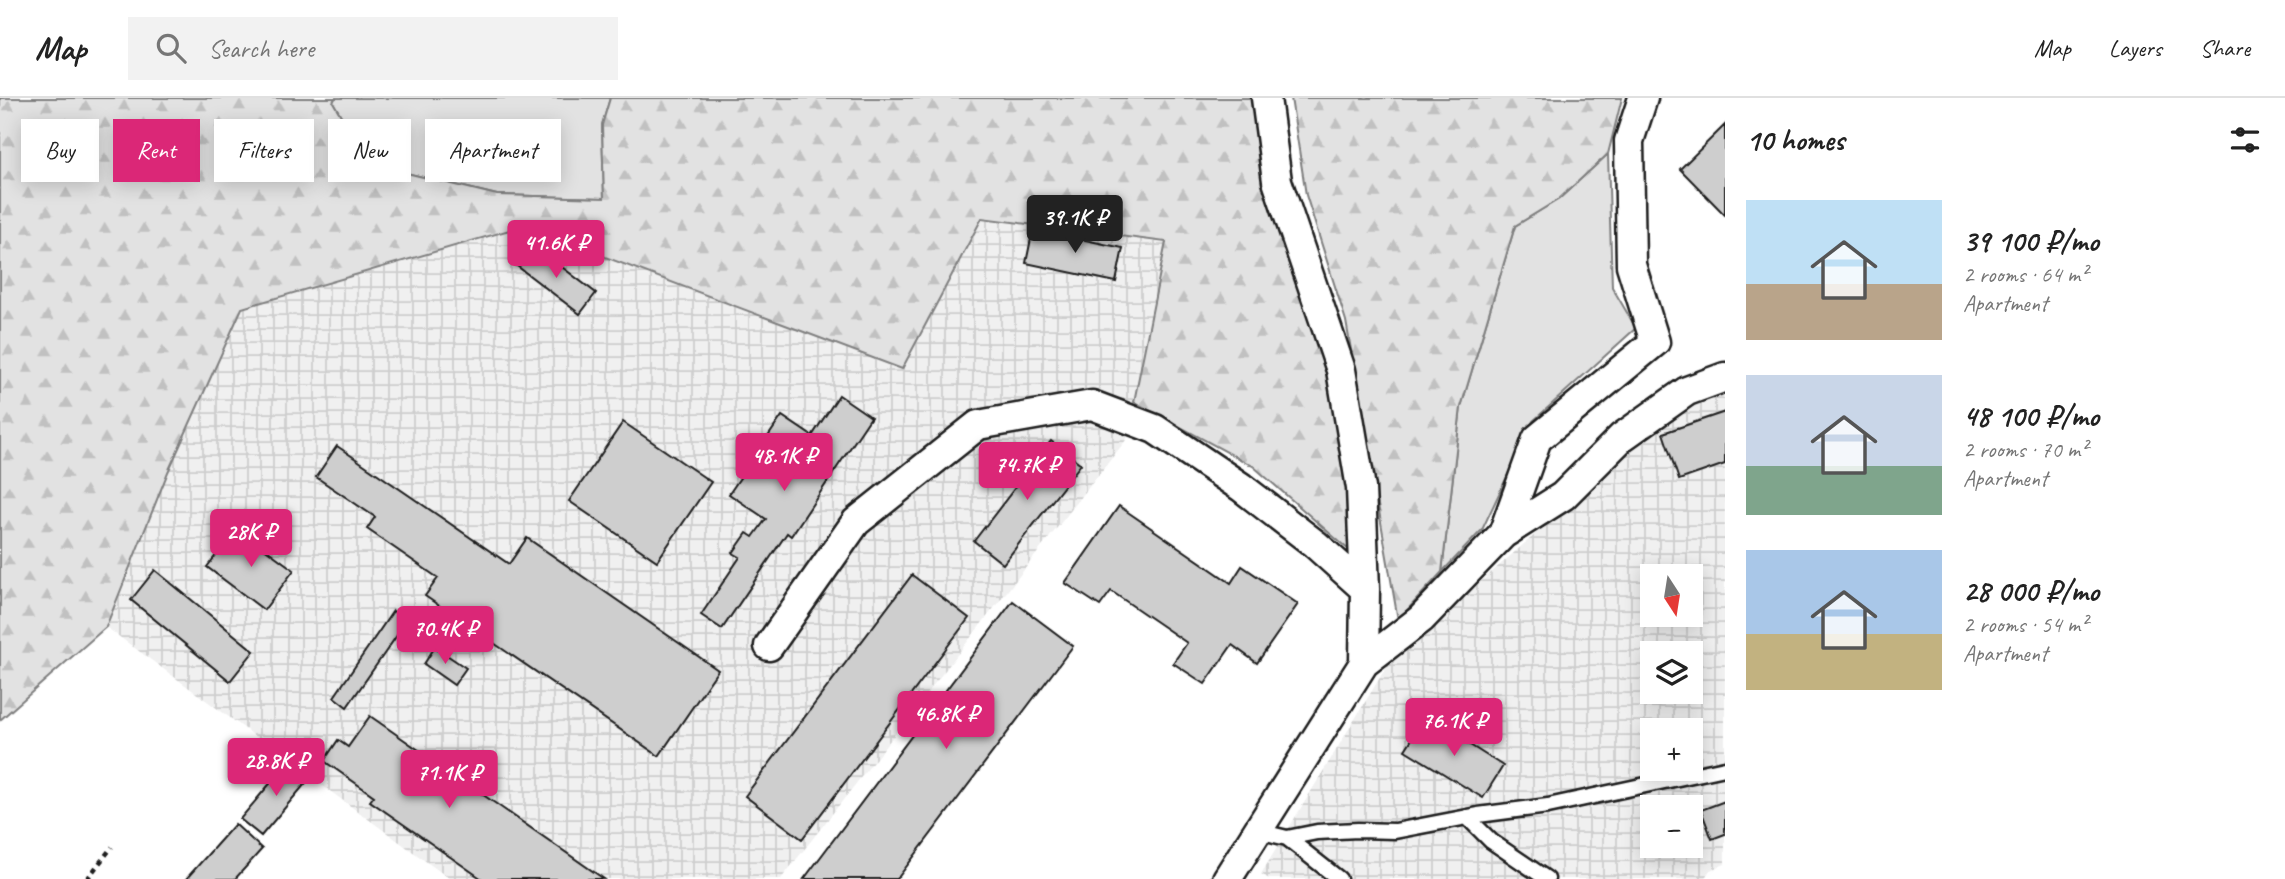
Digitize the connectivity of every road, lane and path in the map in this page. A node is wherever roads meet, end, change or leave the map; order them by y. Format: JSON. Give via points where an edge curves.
{"nodes":[{"id":1,"x":1266,"y":98,"type":"edge"},
{"id":2,"x":1643,"y":98,"type":"edge"},
{"id":3,"x":1725,"y":377,"type":"edge"},
{"id":4,"x":1503,"y":534,"type":"junction"},
{"id":5,"x":1365,"y":589,"type":"junction"},
{"id":6,"x":769,"y":646,"type":"dead end"},
{"id":7,"x":1364,"y":663,"type":"junction"},
{"id":8,"x":1725,"y":768,"type":"edge"},
{"id":9,"x":1467,"y":817,"type":"junction"},
{"id":10,"x":1258,"y":831,"type":"junction"},
{"id":11,"x":1287,"y":838,"type":"junction"},
{"id":12,"x":112,"y":847,"type":"dead end"},
{"id":13,"x":87,"y":879,"type":"edge"},
{"id":14,"x":1227,"y":879,"type":"edge"},
{"id":15,"x":1339,"y":879,"type":"edge"},
{"id":16,"x":1547,"y":879,"type":"edge"}],
"edges":[{"from":1,"to":5,"type":"street","via":[[1277,181],[1341,370],[1361,488]]},
{"from":2,"to":4,"type":"street","via":[[1629,141],[1632,265],[1655,342],[1537,439]]},
{"from":3,"to":4,"type":"street","via":[[1688,391],[1622,437],[1563,496]]},
{"from":4,"to":7,"type":"street","via":[[1421,619]]},
{"from":5,"to":6,"type":"street","via":[[1241,487],[1154,429],[1092,405],[978,425],[856,522]]},
{"from":5,"to":7,"type":"street"},
{"from":7,"to":10,"type":"street"},
{"from":8,"to":9,"type":"lane","via":[[1548,806]]},
{"from":9,"to":11,"type":"lane","via":[[1395,831],[1317,832]]},
{"from":9,"to":16,"type":"lane","via":[[1491,841]]},
{"from":10,"to":11,"type":"lane"},
{"from":10,"to":14,"type":"street"},
{"from":11,"to":15,"type":"lane"},
{"from":12,"to":13,"type":"path"}]}
